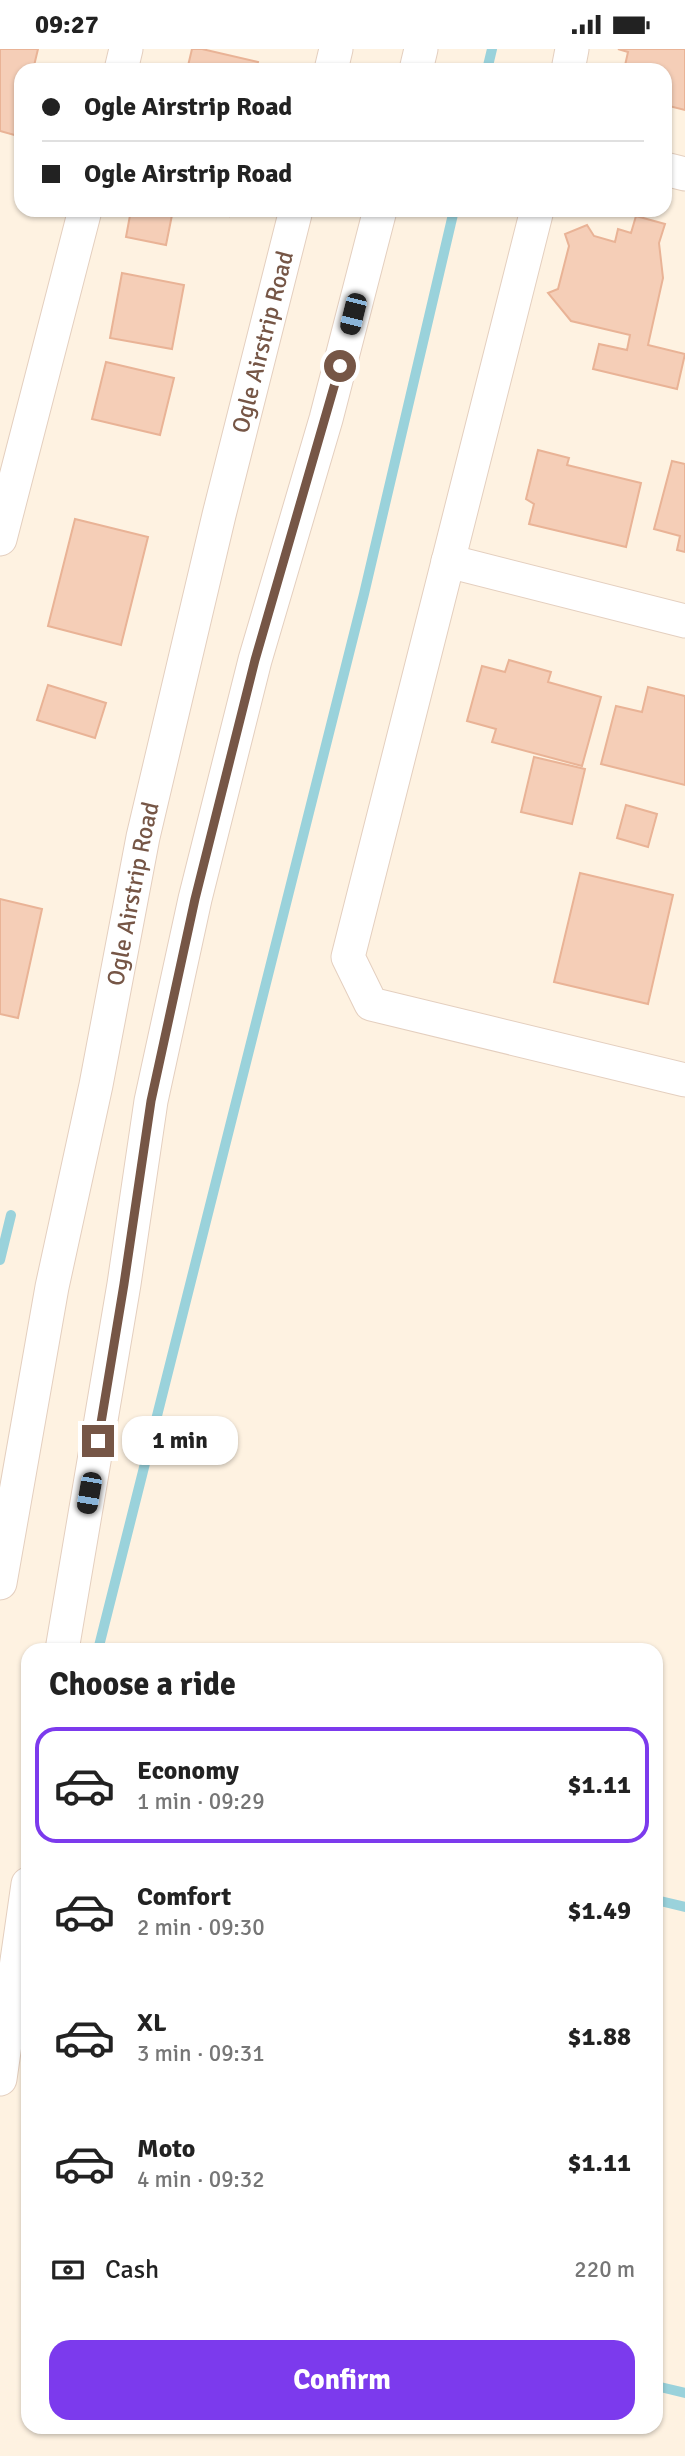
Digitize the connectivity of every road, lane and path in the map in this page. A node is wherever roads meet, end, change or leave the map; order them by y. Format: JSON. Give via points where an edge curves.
{"nodes":[{"id":1,"x":83,"y":217,"type":"edge"},
{"id":2,"x":294,"y":217,"type":"edge"},
{"id":3,"x":378,"y":217,"type":"edge"},
{"id":4,"x":535,"y":217,"type":"edge"},
{"id":5,"x":0,"y":539,"type":"edge"},
{"id":6,"x":448,"y":561,"type":"junction"},
{"id":7,"x":685,"y":621,"type":"edge"},
{"id":8,"x":685,"y":1080,"type":"edge"},
{"id":9,"x":0,"y":1583,"type":"edge"},
{"id":10,"x":63,"y":1643,"type":"edge"},
{"id":11,"x":21,"y":1933,"type":"edge"},
{"id":12,"x":0,"y":2079,"type":"edge"}],
"edges":[{"from":1,"to":5,"type":"street"},
{"from":2,"to":9,"type":"street","name":"Ogle Airstrip Road","via":[[144,837],[52,1287]]},
{"from":3,"to":10,"type":"street","via":[[326,419],[255,660],[195,899],[151,1101]]},
{"from":4,"to":6,"type":"street"},
{"from":6,"to":7,"type":"street"},
{"from":6,"to":8,"type":"street","via":[[348,957],[371,1004]]},
{"from":11,"to":12,"type":"street"}]}
